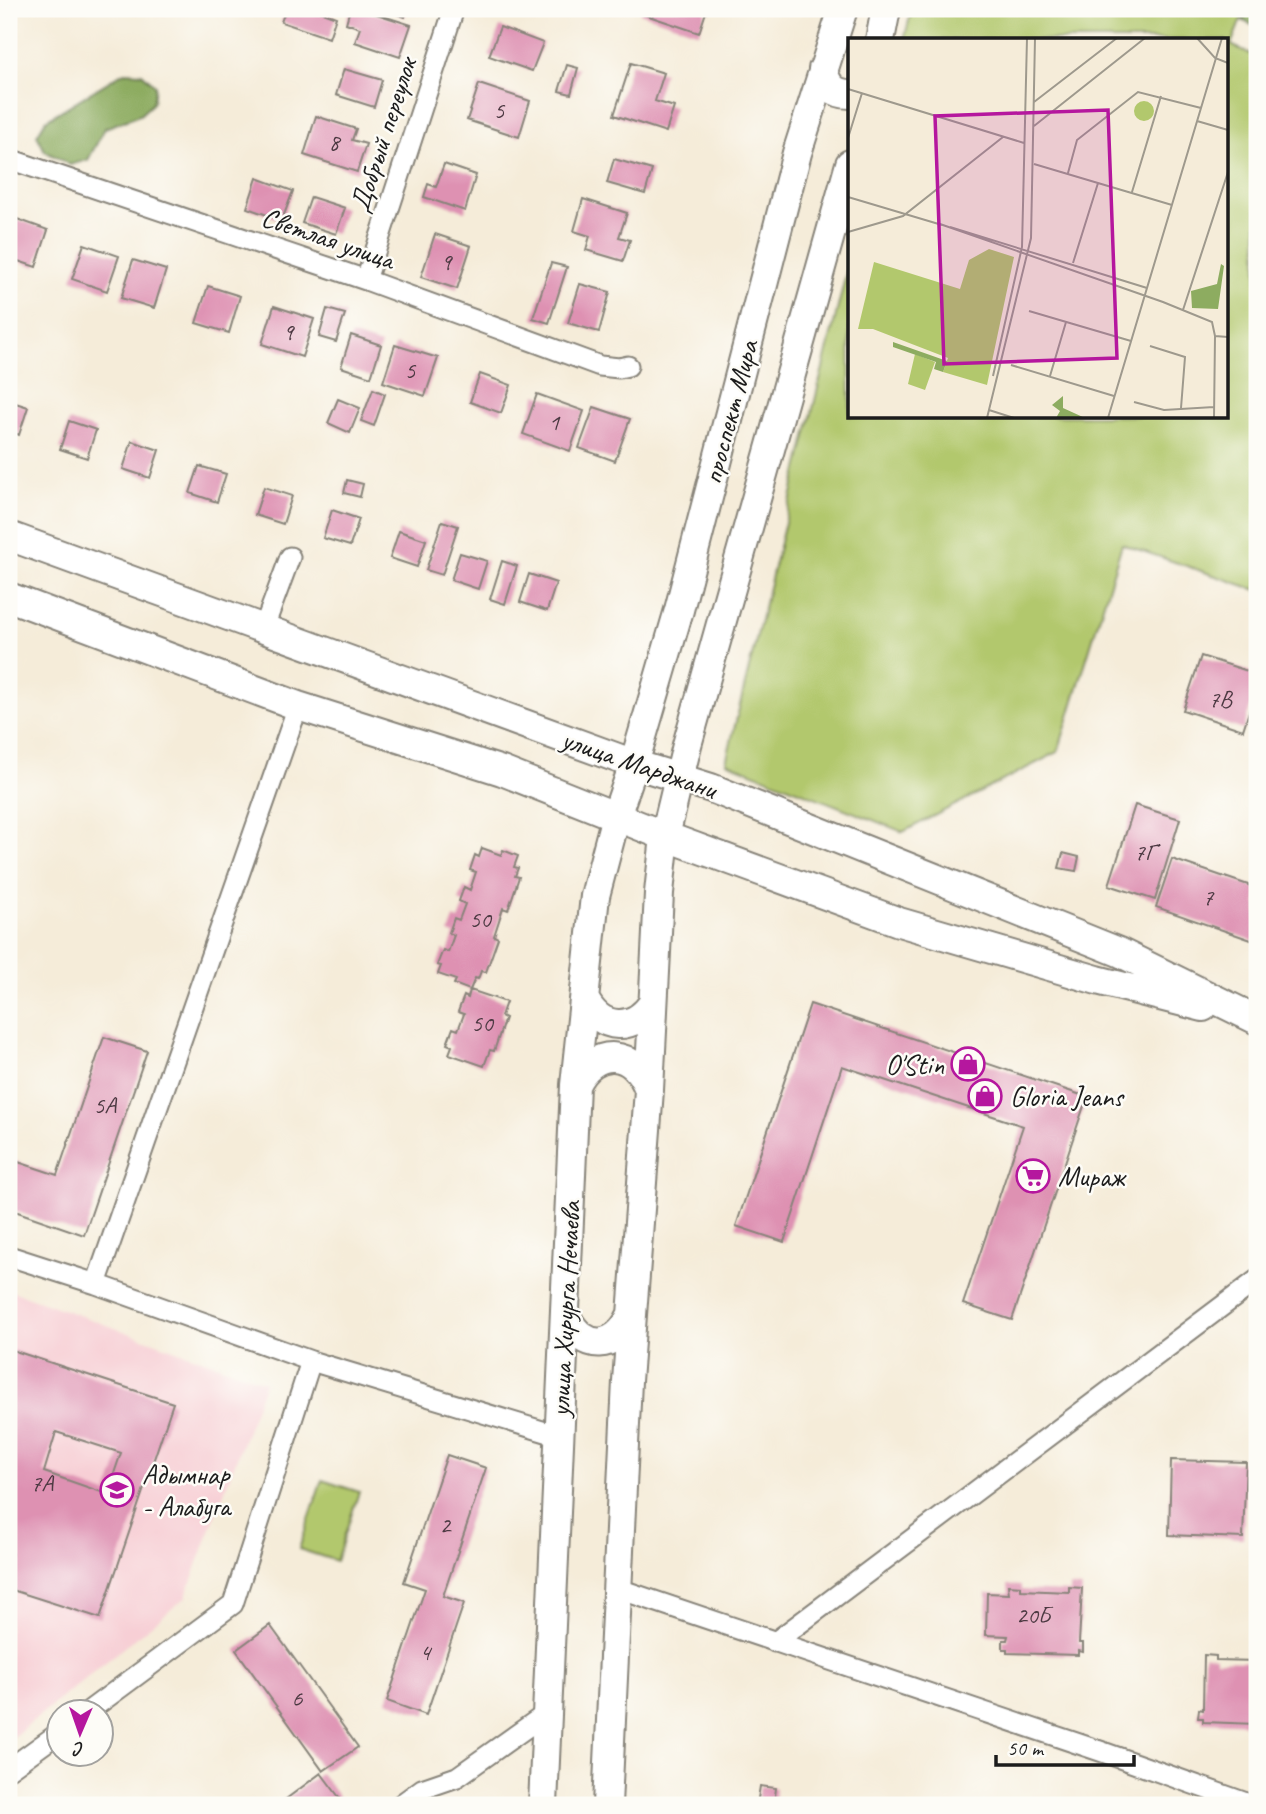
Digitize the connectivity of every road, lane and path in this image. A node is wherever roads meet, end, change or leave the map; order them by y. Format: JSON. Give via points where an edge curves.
{"nodes":[{"id":1,"x":454,"y":9,"type":"edge"},
{"id":2,"x":844,"y":9,"type":"edge"},
{"id":3,"x":886,"y":9,"type":"edge"},
{"id":4,"x":880,"y":38,"type":"edge"},
{"id":5,"x":823,"y":69,"type":"junction"},
{"id":6,"x":848,"y":94,"type":"edge"},
{"id":7,"x":9,"y":159,"type":"edge"},
{"id":8,"x":848,"y":168,"type":"edge"},
{"id":9,"x":366,"y":279,"type":"junction"},
{"id":10,"x":628,"y":366,"type":"dead end"},
{"id":11,"x":9,"y":536,"type":"edge"},
{"id":12,"x":290,"y":557,"type":"dead end"},
{"id":13,"x":9,"y":597,"type":"edge"},
{"id":14,"x":679,"y":610,"type":"junction"},
{"id":15,"x":720,"y":625,"type":"junction"},
{"id":16,"x":263,"y":630,"type":"junction"},
{"id":17,"x":298,"y":706,"type":"junction"},
{"id":18,"x":634,"y":764,"type":"junction"},
{"id":19,"x":678,"y":779,"type":"junction"},
{"id":20,"x":616,"y":816,"type":"junction"},
{"id":21,"x":665,"y":836,"type":"junction"},
{"id":22,"x":585,"y":1000,"type":"junction"},
{"id":23,"x":653,"y":1003,"type":"junction"},
{"id":24,"x":1257,"y":1021,"type":"edge"},
{"id":25,"x":575,"y":1085,"type":"junction"},
{"id":26,"x":649,"y":1090,"type":"junction"},
{"id":27,"x":9,"y":1256,"type":"edge"},
{"id":28,"x":1257,"y":1280,"type":"edge"},
{"id":29,"x":96,"y":1284,"type":"junction"},
{"id":30,"x":631,"y":1317,"type":"junction"},
{"id":31,"x":567,"y":1318,"type":"junction"},
{"id":32,"x":311,"y":1361,"type":"junction"},
{"id":33,"x":559,"y":1436,"type":"junction"},
{"id":34,"x":616,"y":1588,"type":"junction"},
{"id":35,"x":775,"y":1642,"type":"junction"},
{"id":36,"x":105,"y":1699,"type":"edge"},
{"id":37,"x":547,"y":1713,"type":"junction"},
{"id":38,"x":46,"y":1742,"type":"edge"},
{"id":39,"x":9,"y":1769,"type":"edge"},
{"id":40,"x":400,"y":1805,"type":"edge"},
{"id":41,"x":543,"y":1805,"type":"edge"},
{"id":42,"x":607,"y":1805,"type":"edge"},
{"id":43,"x":1252,"y":1805,"type":"edge"}],
"edges":[{"from":1,"to":9,"type":"street","name":"Добрый переулок"},
{"from":2,"to":5,"type":"main road","name":"проспект Мира"},
{"from":3,"to":4,"type":"main road"},
{"from":5,"to":6,"type":"main road","via":[[832,89]]},
{"from":5,"to":14,"type":"main road","name":"проспект Мира","via":[[797,153]]},
{"from":7,"to":9,"type":"street","name":"Светлая улица"},
{"from":8,"to":15,"type":"main road","name":"проспект Мира"},
{"from":9,"to":10,"type":"street","name":"Светлая улица","via":[[600,366]]},
{"from":11,"to":16,"type":"main road","name":"улица Марджани"},
{"from":12,"to":16,"type":"street"},
{"from":13,"to":17,"type":"main road","name":"улица Марджани"},
{"from":14,"to":15,"type":"main road","via":[[690,603],[704,605],[715,612]]},
{"from":14,"to":18,"type":"main road","name":"проспект Мира"},
{"from":15,"to":19,"type":"main road","name":"проспект Мира"},
{"from":16,"to":18,"type":"main road","name":"улица Марджани"},
{"from":17,"to":20,"type":"main road","name":"улица Марджани","via":[[502,771]]},
{"from":17,"to":29,"type":"street"},
{"from":18,"to":19,"type":"main road","name":"улица Марджани"},
{"from":18,"to":20,"type":"main road","name":"проспект Мира"},
{"from":19,"to":21,"type":"main road","name":"проспект Мира"},
{"from":19,"to":24,"type":"main road","name":"улица Марджани","via":[[1119,952]]},
{"from":20,"to":21,"type":"main road","name":"улица Марджани"},
{"from":20,"to":22,"type":"main road","name":"улица Хирурга Нечаева","via":[[595,896]]},
{"from":21,"to":23,"type":"main road"},
{"from":21,"to":24,"type":"main road","name":"улица Марджани","via":[[899,922]]},
{"from":22,"to":23,"type":"main road","via":[[598,1017],[618,1024],[639,1019]]},
{"from":22,"to":25,"type":"main road","name":"улица Хирурга Нечаева"},
{"from":23,"to":26,"type":"main road"},
{"from":25,"to":26,"type":"main road","via":[[593,1062],[607,1057],[635,1065]]},
{"from":25,"to":31,"type":"main road","name":"улица Хирурга Нечаева"},
{"from":26,"to":30,"type":"main road"},
{"from":27,"to":29,"type":"street"},
{"from":28,"to":35,"type":"street"},
{"from":29,"to":32,"type":"street"},
{"from":30,"to":31,"type":"main road","via":[[614,1339],[599,1343],[573,1331]]},
{"from":30,"to":34,"type":"main road"},
{"from":31,"to":33,"type":"main road","name":"улица Хирурга Нечаева"},
{"from":32,"to":33,"type":"street"},
{"from":32,"to":36,"type":"street","via":[[233,1604]]},
{"from":33,"to":37,"type":"main road","name":"улица Хирурга Нечаева"},
{"from":34,"to":35,"type":"street"},
{"from":34,"to":42,"type":"main road"},
{"from":35,"to":43,"type":"street"},
{"from":37,"to":40,"type":"street","via":[[457,1777],[422,1788]]},
{"from":37,"to":41,"type":"main road","name":"улица Хирурга Нечаева"},
{"from":38,"to":39,"type":"street"}]}
